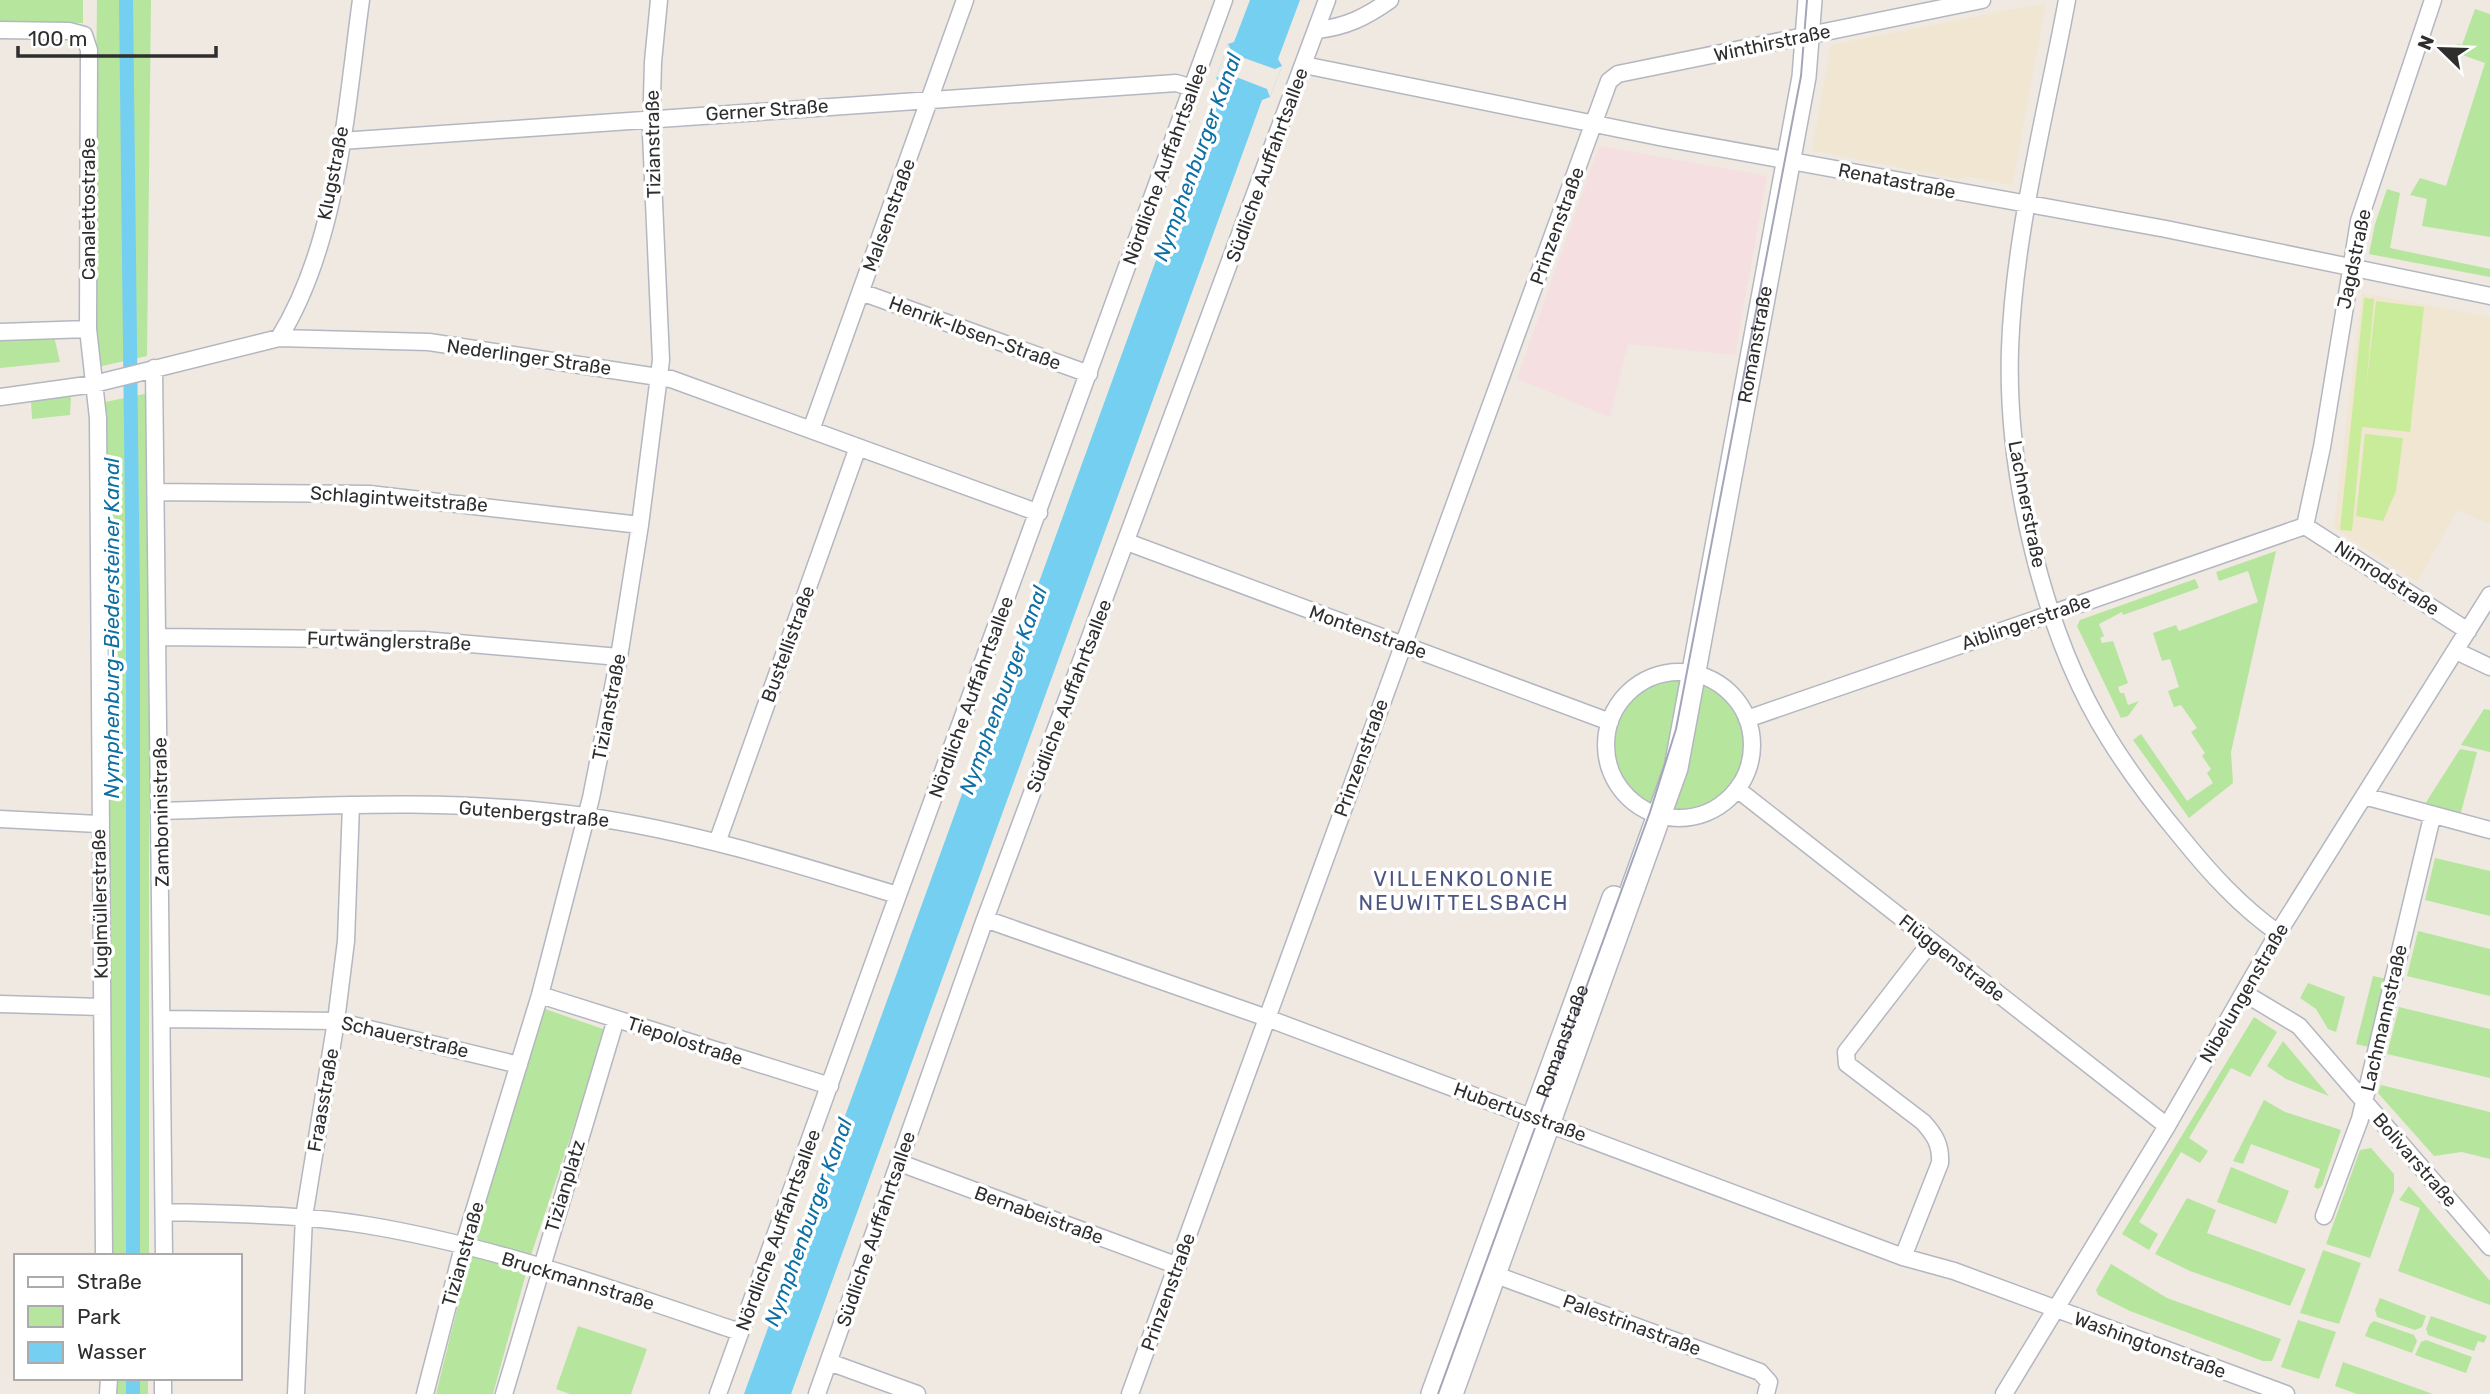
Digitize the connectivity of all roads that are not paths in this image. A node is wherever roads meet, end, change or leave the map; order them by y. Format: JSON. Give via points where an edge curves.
{"nodes":[{"id":1,"x":361,"y":0,"type":"edge"},
{"id":2,"x":660,"y":0,"type":"edge"},
{"id":3,"x":965,"y":0,"type":"edge"},
{"id":4,"x":1224,"y":0,"type":"edge"},
{"id":5,"x":1327,"y":0,"type":"edge"},
{"id":6,"x":1390,"y":0,"type":"edge"},
{"id":7,"x":1810,"y":0,"type":"edge"},
{"id":8,"x":1982,"y":0,"type":"edge"},
{"id":9,"x":2067,"y":0,"type":"edge"},
{"id":10,"x":2433,"y":0,"type":"edge"},
{"id":11,"x":0,"y":30,"type":"edge"},
{"id":12,"x":1317,"y":30,"type":"junction"},
{"id":13,"x":1808,"y":36,"type":"junction"},
{"id":14,"x":1304,"y":65,"type":"junction"},
{"id":15,"x":1193,"y":88,"type":"junction"},
{"id":16,"x":930,"y":99,"type":"junction"},
{"id":17,"x":651,"y":118,"type":"junction"},
{"id":18,"x":1593,"y":124,"type":"junction"},
{"id":19,"x":341,"y":141,"type":"junction"},
{"id":20,"x":1788,"y":161,"type":"junction"},
{"id":21,"x":2028,"y":206,"type":"junction"},
{"id":22,"x":2349,"y":267,"type":"junction"},
{"id":23,"x":861,"y":292,"type":"junction"},
{"id":24,"x":2490,"y":296,"type":"edge"},
{"id":25,"x":88,"y":329,"type":"junction"},
{"id":26,"x":0,"y":332,"type":"edge"},
{"id":27,"x":279,"y":338,"type":"junction"},
{"id":28,"x":154,"y":368,"type":"junction"},
{"id":29,"x":1089,"y":374,"type":"junction"},
{"id":30,"x":658,"y":376,"type":"junction"},
{"id":31,"x":94,"y":384,"type":"junction"},
{"id":32,"x":0,"y":397,"type":"edge"},
{"id":33,"x":811,"y":430,"type":"junction"},
{"id":34,"x":858,"y":447,"type":"junction"},
{"id":35,"x":156,"y":492,"type":"junction"},
{"id":36,"x":1040,"y":513,"type":"junction"},
{"id":37,"x":640,"y":525,"type":"junction"},
{"id":38,"x":2305,"y":526,"type":"junction"},
{"id":39,"x":1127,"y":542,"type":"junction"},
{"id":40,"x":2490,"y":594,"type":"edge"},
{"id":41,"x":2052,"y":612,"type":"junction"},
{"id":42,"x":2468,"y":631,"type":"junction"},
{"id":43,"x":159,"y":637,"type":"junction"},
{"id":44,"x":1402,"y":645,"type":"junction"},
{"id":45,"x":2456,"y":651,"type":"junction"},
{"id":46,"x":619,"y":657,"type":"junction"},
{"id":47,"x":2490,"y":667,"type":"edge"},
{"id":48,"x":1690,"y":681,"type":"junction"},
{"id":49,"x":1746,"y":719,"type":"junction"},
{"id":50,"x":1610,"y":722,"type":"junction"},
{"id":51,"x":1737,"y":789,"type":"junction"},
{"id":52,"x":2364,"y":796,"type":"junction"},
{"id":53,"x":351,"y":805,"type":"junction"},
{"id":54,"x":161,"y":811,"type":"junction"},
{"id":55,"x":1654,"y":813,"type":"junction"},
{"id":56,"x":585,"y":816,"type":"junction"},
{"id":57,"x":2432,"y":817,"type":"junction"},
{"id":58,"x":0,"y":819,"type":"edge"},
{"id":59,"x":98,"y":824,"type":"junction"},
{"id":60,"x":2490,"y":830,"type":"edge"},
{"id":61,"x":718,"y":840,"type":"junction"},
{"id":62,"x":897,"y":895,"type":"junction"},
{"id":63,"x":985,"y":919,"type":"junction"},
{"id":64,"x":2278,"y":933,"type":"junction"},
{"id":65,"x":1931,"y":942,"type":"junction"},
{"id":66,"x":2244,"y":993,"type":"junction"},
{"id":67,"x":540,"y":995,"type":"junction"},
{"id":68,"x":0,"y":1004,"type":"edge"},
{"id":69,"x":102,"y":1007,"type":"junction"},
{"id":70,"x":1267,"y":1018,"type":"junction"},
{"id":71,"x":164,"y":1019,"type":"junction"},
{"id":72,"x":616,"y":1019,"type":"junction"},
{"id":73,"x":336,"y":1021,"type":"junction"},
{"id":74,"x":519,"y":1065,"type":"junction"},
{"id":75,"x":830,"y":1086,"type":"junction"},
{"id":76,"x":2364,"y":1100,"type":"junction"},
{"id":77,"x":1542,"y":1120,"type":"junction"},
{"id":78,"x":2167,"y":1126,"type":"junction"},
{"id":79,"x":900,"y":1163,"type":"junction"},
{"id":80,"x":165,"y":1212,"type":"junction"},
{"id":81,"x":2324,"y":1216,"type":"dead end"},
{"id":82,"x":304,"y":1217,"type":"junction"},
{"id":83,"x":463,"y":1247,"type":"junction"},
{"id":84,"x":2490,"y":1247,"type":"edge"},
{"id":85,"x":104,"y":1254,"type":"edge"},
{"id":86,"x":164,"y":1254,"type":"edge"},
{"id":87,"x":1903,"y":1257,"type":"junction"},
{"id":88,"x":1178,"y":1266,"type":"junction"},
{"id":89,"x":540,"y":1269,"type":"junction"},
{"id":90,"x":1487,"y":1272,"type":"junction"},
{"id":91,"x":2054,"y":1310,"type":"junction"},
{"id":92,"x":740,"y":1332,"type":"junction"},
{"id":93,"x":829,"y":1362,"type":"junction"},
{"id":94,"x":296,"y":1394,"type":"edge"},
{"id":95,"x":425,"y":1394,"type":"edge"},
{"id":96,"x":504,"y":1394,"type":"edge"},
{"id":97,"x":718,"y":1394,"type":"edge"},
{"id":98,"x":817,"y":1394,"type":"edge"},
{"id":99,"x":917,"y":1394,"type":"edge"},
{"id":100,"x":1130,"y":1394,"type":"edge"},
{"id":101,"x":1433,"y":1394,"type":"edge"},
{"id":102,"x":1451,"y":1394,"type":"edge"},
{"id":103,"x":1766,"y":1394,"type":"edge"},
{"id":104,"x":2004,"y":1394,"type":"edge"},
{"id":105,"x":2286,"y":1394,"type":"edge"}],
"edges":[{"from":1,"to":19,"type":"street","name":"Klugstraße"},
{"from":2,"to":17,"type":"street","name":"Tizianstraße"},
{"from":3,"to":16,"type":"street","name":"Malsenstraße"},
{"from":4,"to":15,"type":"street","name":"Nördliche Auffahrtsallee"},
{"from":5,"to":12,"type":"street","name":"Südliche Auffahrtsallee"},
{"from":6,"to":12,"type":"street","via":[[1366,18]]},
{"from":7,"to":13,"type":"main road","name":"Romanstraße"},
{"from":8,"to":13,"type":"street","name":"Winthirstraße"},
{"from":9,"to":21,"type":"street","name":"Lachnerstraße"},
{"from":10,"to":22,"type":"street","name":"Jagdstraße","via":[[2359,220]]},
{"from":11,"to":25,"type":"street","name":"Canalettostraße","via":[[69,31],[84,35],[89,50]]},
{"from":12,"to":14,"type":"street","name":"Südliche Auffahrtsallee"},
{"from":13,"to":18,"type":"street","name":"Winthirstraße","via":[[1618,74],[1609,80]]},
{"from":13,"to":20,"type":"main road","name":"Romanstraße"},
{"from":14,"to":18,"type":"street","name":"Renatastraße"},
{"from":14,"to":39,"type":"street","name":"Südliche Auffahrtsallee"},
{"from":15,"to":16,"type":"street","name":"Gerner Straße","via":[[1176,83]]},
{"from":15,"to":29,"type":"street","name":"Nördliche Auffahrtsallee"},
{"from":16,"to":17,"type":"street","name":"Gerner Straße"},
{"from":16,"to":23,"type":"street","name":"Malsenstraße"},
{"from":17,"to":19,"type":"street","name":"Gerner Straße"},
{"from":17,"to":30,"type":"street","name":"Tizianstraße","via":[[661,348]]},
{"from":18,"to":20,"type":"street","name":"Renatastraße"},
{"from":18,"to":44,"type":"street","name":"Prinzenstraße"},
{"from":19,"to":27,"type":"street","name":"Klugstraße","via":[[305,287]]},
{"from":20,"to":21,"type":"street","name":"Renatastraße"},
{"from":20,"to":48,"type":"main road","name":"Romanstraße"},
{"from":21,"to":22,"type":"street","name":"Renatastraße"},
{"from":21,"to":41,"type":"street","name":"Lachnerstraße","via":[[2014,292],[2010,409],[2030,540]]},
{"from":22,"to":24,"type":"street","name":"Renatastraße"},
{"from":22,"to":38,"type":"street","name":"Jagdstraße","via":[[2322,447]]},
{"from":23,"to":29,"type":"street","name":"Henrik-Ibsen-Straße"},
{"from":23,"to":33,"type":"street","name":"Malsenstraße"},
{"from":25,"to":26,"type":"street"},
{"from":25,"to":31,"type":"street","name":"Canalettostraße"},
{"from":27,"to":28,"type":"street","name":"Nederlinger Straße"},
{"from":27,"to":30,"type":"street","name":"Nederlinger Straße","via":[[429,342]]},
{"from":28,"to":31,"type":"street","name":"Nederlinger Straße"},
{"from":28,"to":35,"type":"street","name":"Zamboninistraße"},
{"from":29,"to":36,"type":"street","name":"Nördliche Auffahrtsallee"},
{"from":30,"to":33,"type":"street","name":"Nederlinger Straße"},
{"from":30,"to":37,"type":"street","name":"Tizianstraße"},
{"from":31,"to":32,"type":"street","name":"Nederlinger Straße"},
{"from":31,"to":59,"type":"street","name":"Kuglmüllerstraße","via":[[98,418]]},
{"from":33,"to":34,"type":"street","name":"Nederlinger Straße"},
{"from":34,"to":36,"type":"street","name":"Nederlinger Straße"},
{"from":34,"to":61,"type":"street","name":"Bustellistraße"},
{"from":35,"to":37,"type":"street","name":"Schlagintweitstraße","via":[[369,494]]},
{"from":35,"to":43,"type":"street","name":"Zamboninistraße"},
{"from":36,"to":62,"type":"street","name":"Nördliche Auffahrtsallee"},
{"from":37,"to":46,"type":"street","name":"Tizianstraße"},
{"from":38,"to":41,"type":"street","name":"Aiblingerstraße"},
{"from":38,"to":42,"type":"street","name":"Nimrodstraße"},
{"from":39,"to":44,"type":"street","name":"Montenstraße"},
{"from":39,"to":63,"type":"street","name":"Südliche Auffahrtsallee"},
{"from":40,"to":42,"type":"street","name":"Nibelungenstraße"},
{"from":41,"to":49,"type":"street","name":"Aiblingerstraße"},
{"from":41,"to":64,"type":"street","name":"Lachnerstraße","via":[[2108,739],[2213,876]]},
{"from":42,"to":45,"type":"street","name":"Nibelungenstraße"},
{"from":43,"to":46,"type":"street","name":"Furtwänglerstraße","via":[[424,640]]},
{"from":43,"to":54,"type":"street","name":"Zamboninistraße"},
{"from":44,"to":50,"type":"street","name":"Montenstraße"},
{"from":44,"to":70,"type":"street","name":"Prinzenstraße"},
{"from":45,"to":47,"type":"street"},
{"from":45,"to":52,"type":"street","name":"Nibelungenstraße"},
{"from":46,"to":56,"type":"street","name":"Tizianstraße"},
{"from":48,"to":49,"type":"street","via":[[1721,686]]},
{"from":48,"to":50,"type":"street","via":[[1666,674],[1642,683],[1623,699]]},
{"from":48,"to":55,"type":"main road","name":"Romanstraße","via":[[1677,712]]},
{"from":49,"to":51,"type":"street","via":[[1751,755]]},
{"from":50,"to":55,"type":"street","via":[[1606,748],[1612,775],[1627,797]]},
{"from":51,"to":55,"type":"street","via":[[1705,813],[1679,818]]},
{"from":51,"to":65,"type":"street","name":"Flüggenstraße"},
{"from":52,"to":57,"type":"street"},
{"from":52,"to":64,"type":"street","name":"Nibelungenstraße"},
{"from":53,"to":54,"type":"street","name":"Gutenbergstraße"},
{"from":53,"to":56,"type":"street","name":"Gutenbergstraße","via":[[478,806]]},
{"from":53,"to":73,"type":"street","name":"Fraasstraße","via":[[350,890]]},
{"from":54,"to":71,"type":"street","name":"Zamboninistraße"},
{"from":55,"to":77,"type":"main road","name":"Romanstraße"},
{"from":56,"to":61,"type":"street","name":"Gutenbergstraße"},
{"from":56,"to":67,"type":"street","name":"Tizianstraße"},
{"from":57,"to":60,"type":"street"},
{"from":57,"to":76,"type":"street","name":"Lachmannstraße"},
{"from":58,"to":59,"type":"street"},
{"from":59,"to":69,"type":"street","name":"Kuglmüllerstraße"},
{"from":61,"to":62,"type":"street","name":"Gutenbergstraße"},
{"from":62,"to":75,"type":"street","name":"Nördliche Auffahrtsallee"},
{"from":63,"to":70,"type":"street","name":"Hubertusstraße"},
{"from":63,"to":79,"type":"street","name":"Südliche Auffahrtsallee"},
{"from":64,"to":66,"type":"street","name":"Nibelungenstraße"},
{"from":65,"to":78,"type":"street","name":"Flüggenstraße"},
{"from":65,"to":87,"type":"street","via":[[1845,1058],[1923,1122],[1941,1151]]},
{"from":66,"to":76,"type":"street","name":"Bolivarstraße","via":[[2299,1026]]},
{"from":66,"to":78,"type":"street","name":"Nibelungenstraße"},
{"from":67,"to":72,"type":"street","name":"Tiepolostraße"},
{"from":67,"to":74,"type":"street","name":"Tizianstraße"},
{"from":68,"to":69,"type":"street"},
{"from":69,"to":85,"type":"street","name":"Kuglmüllerstraße"},
{"from":70,"to":77,"type":"street","name":"Hubertusstraße"},
{"from":70,"to":88,"type":"street","name":"Prinzenstraße"},
{"from":71,"to":73,"type":"street","name":"Schauerstraße"},
{"from":71,"to":80,"type":"street","name":"Zamboninistraße"},
{"from":72,"to":75,"type":"street","name":"Tiepolostraße"},
{"from":72,"to":89,"type":"street","name":"Tizianplatz"},
{"from":73,"to":74,"type":"street","name":"Schauerstraße"},
{"from":73,"to":82,"type":"street","name":"Fraasstraße"},
{"from":74,"to":83,"type":"street","name":"Tizianstraße"},
{"from":75,"to":92,"type":"street","name":"Nördliche Auffahrtsallee"},
{"from":76,"to":81,"type":"street","name":"Lachmannstraße"},
{"from":76,"to":84,"type":"street","name":"Bolivarstraße"},
{"from":77,"to":87,"type":"street","name":"Hubertusstraße"},
{"from":77,"to":90,"type":"main road","name":"Romanstraße"},
{"from":78,"to":91,"type":"street","name":"Nibelungenstraße"},
{"from":79,"to":88,"type":"street","name":"Bernabeistraße"},
{"from":79,"to":93,"type":"street","name":"Südliche Auffahrtsallee"},
{"from":80,"to":82,"type":"street","name":"Bruckmannstraße"},
{"from":80,"to":86,"type":"street","name":"Zamboninistraße"},
{"from":82,"to":83,"type":"street","name":"Bruckmannstraße","via":[[368,1225]]},
{"from":82,"to":94,"type":"street","name":"Fraasstraße"},
{"from":83,"to":89,"type":"street","name":"Bruckmannstraße"},
{"from":83,"to":95,"type":"street","name":"Tizianstraße"},
{"from":87,"to":91,"type":"street","name":"Hubertusstraße","via":[[1954,1271]]},
{"from":88,"to":100,"type":"street","name":"Prinzenstraße"},
{"from":89,"to":92,"type":"street","name":"Bruckmannstraße"},
{"from":89,"to":96,"type":"street","name":"Tizianplatz"},
{"from":90,"to":101,"type":"main road","name":"Romanstraße"},
{"from":90,"to":102,"type":"main road","name":"Romanstraße"},
{"from":90,"to":103,"type":"street","name":"Palestrinastraße","via":[[1760,1372],[1769,1382]]},
{"from":91,"to":104,"type":"street","name":"Nibelungenstraße"},
{"from":91,"to":105,"type":"street","name":"Washingtonstraße"},
{"from":92,"to":97,"type":"street","name":"Nördliche Auffahrtsallee"},
{"from":93,"to":98,"type":"street","name":"Südliche Auffahrtsallee"},
{"from":93,"to":99,"type":"street"}]}
